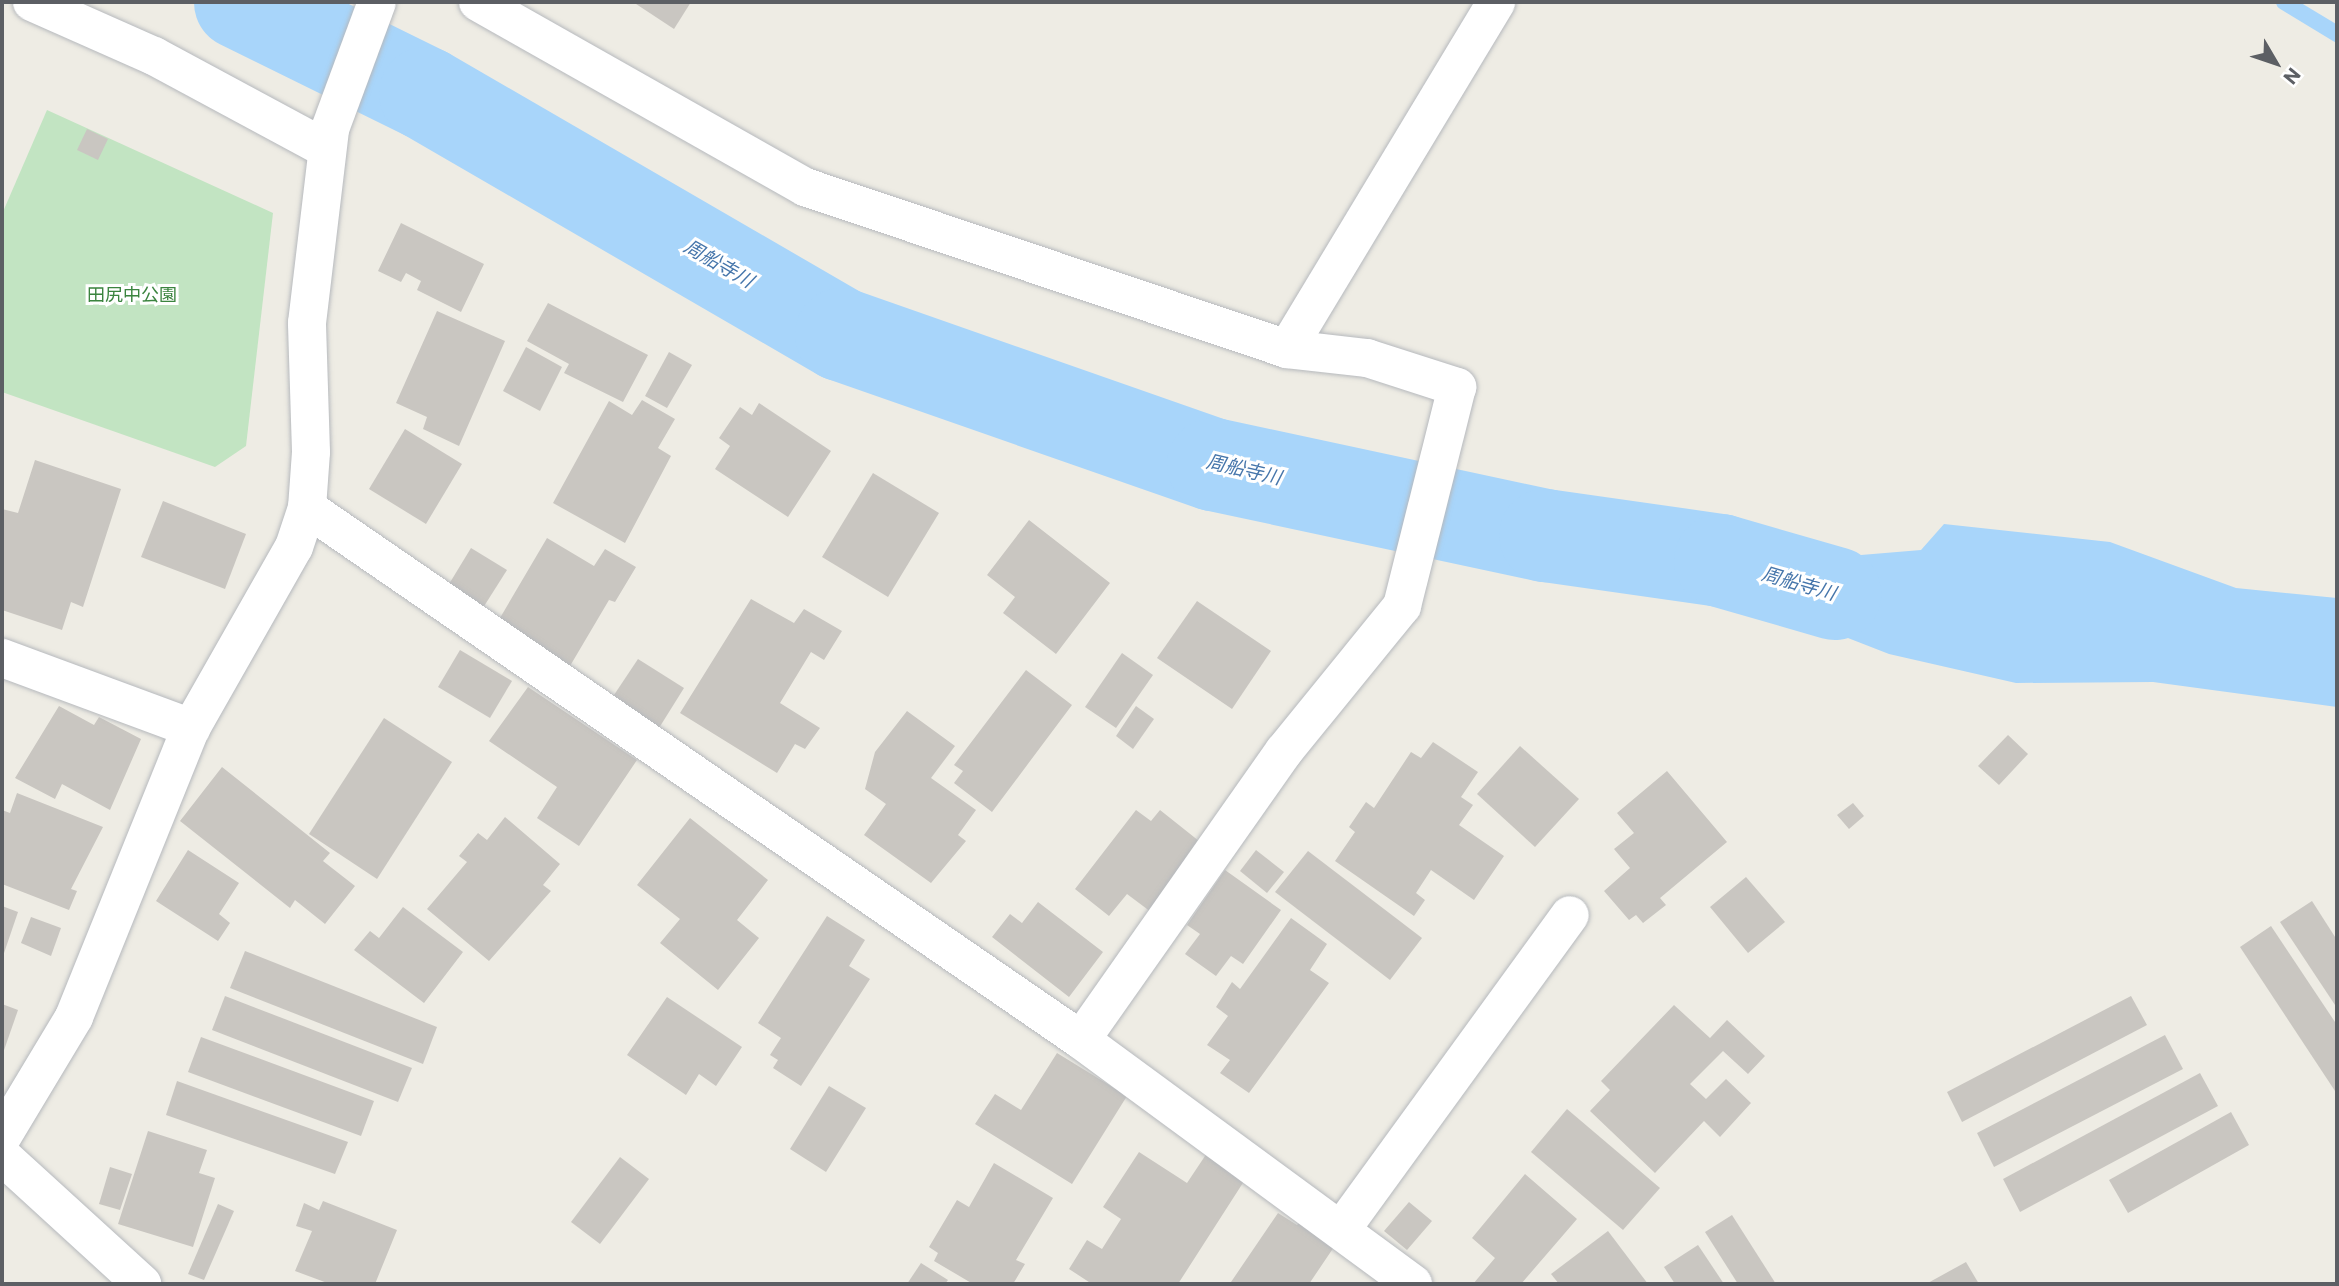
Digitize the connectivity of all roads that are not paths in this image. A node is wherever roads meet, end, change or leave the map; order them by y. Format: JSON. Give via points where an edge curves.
{"nodes":[{"id":1,"x":32,"y":2,"type":"edge"},
{"id":2,"x":377,"y":2,"type":"edge"},
{"id":3,"x":478,"y":2,"type":"edge"},
{"id":4,"x":1496,"y":2,"type":"edge"},
{"id":5,"x":328,"y":139,"type":"junction"},
{"id":6,"x":1287,"y":349,"type":"junction"},
{"id":7,"x":307,"y":508,"type":"junction"},
{"id":8,"x":2,"y":658,"type":"edge"},
{"id":9,"x":191,"y":728,"type":"junction"},
{"id":10,"x":1570,"y":915,"type":"dead end"},
{"id":11,"x":1081,"y":1040,"type":"junction"},
{"id":12,"x":2,"y":1137,"type":"edge"},
{"id":13,"x":2,"y":1156,"type":"edge"},
{"id":14,"x":1341,"y":1230,"type":"junction"},
{"id":15,"x":142,"y":1284,"type":"edge"},
{"id":16,"x":1413,"y":1284,"type":"edge"}],
"edges":[{"from":1,"to":5,"type":"street"},
{"from":2,"to":5,"type":"street"},
{"from":3,"to":6,"type":"street","via":[[805,187]]},
{"from":4,"to":6,"type":"street"},
{"from":5,"to":7,"type":"street","via":[[307,323],[311,452]]},
{"from":6,"to":11,"type":"street","via":[[1367,358],[1457,387],[1402,606],[1284,751]]},
{"from":7,"to":9,"type":"street","via":[[294,547]]},
{"from":7,"to":11,"type":"street"},
{"from":8,"to":9,"type":"street"},
{"from":9,"to":12,"type":"street","via":[[74,1017]]},
{"from":10,"to":14,"type":"street"},
{"from":11,"to":14,"type":"street"},
{"from":13,"to":15,"type":"street"},
{"from":14,"to":16,"type":"street"}]}
